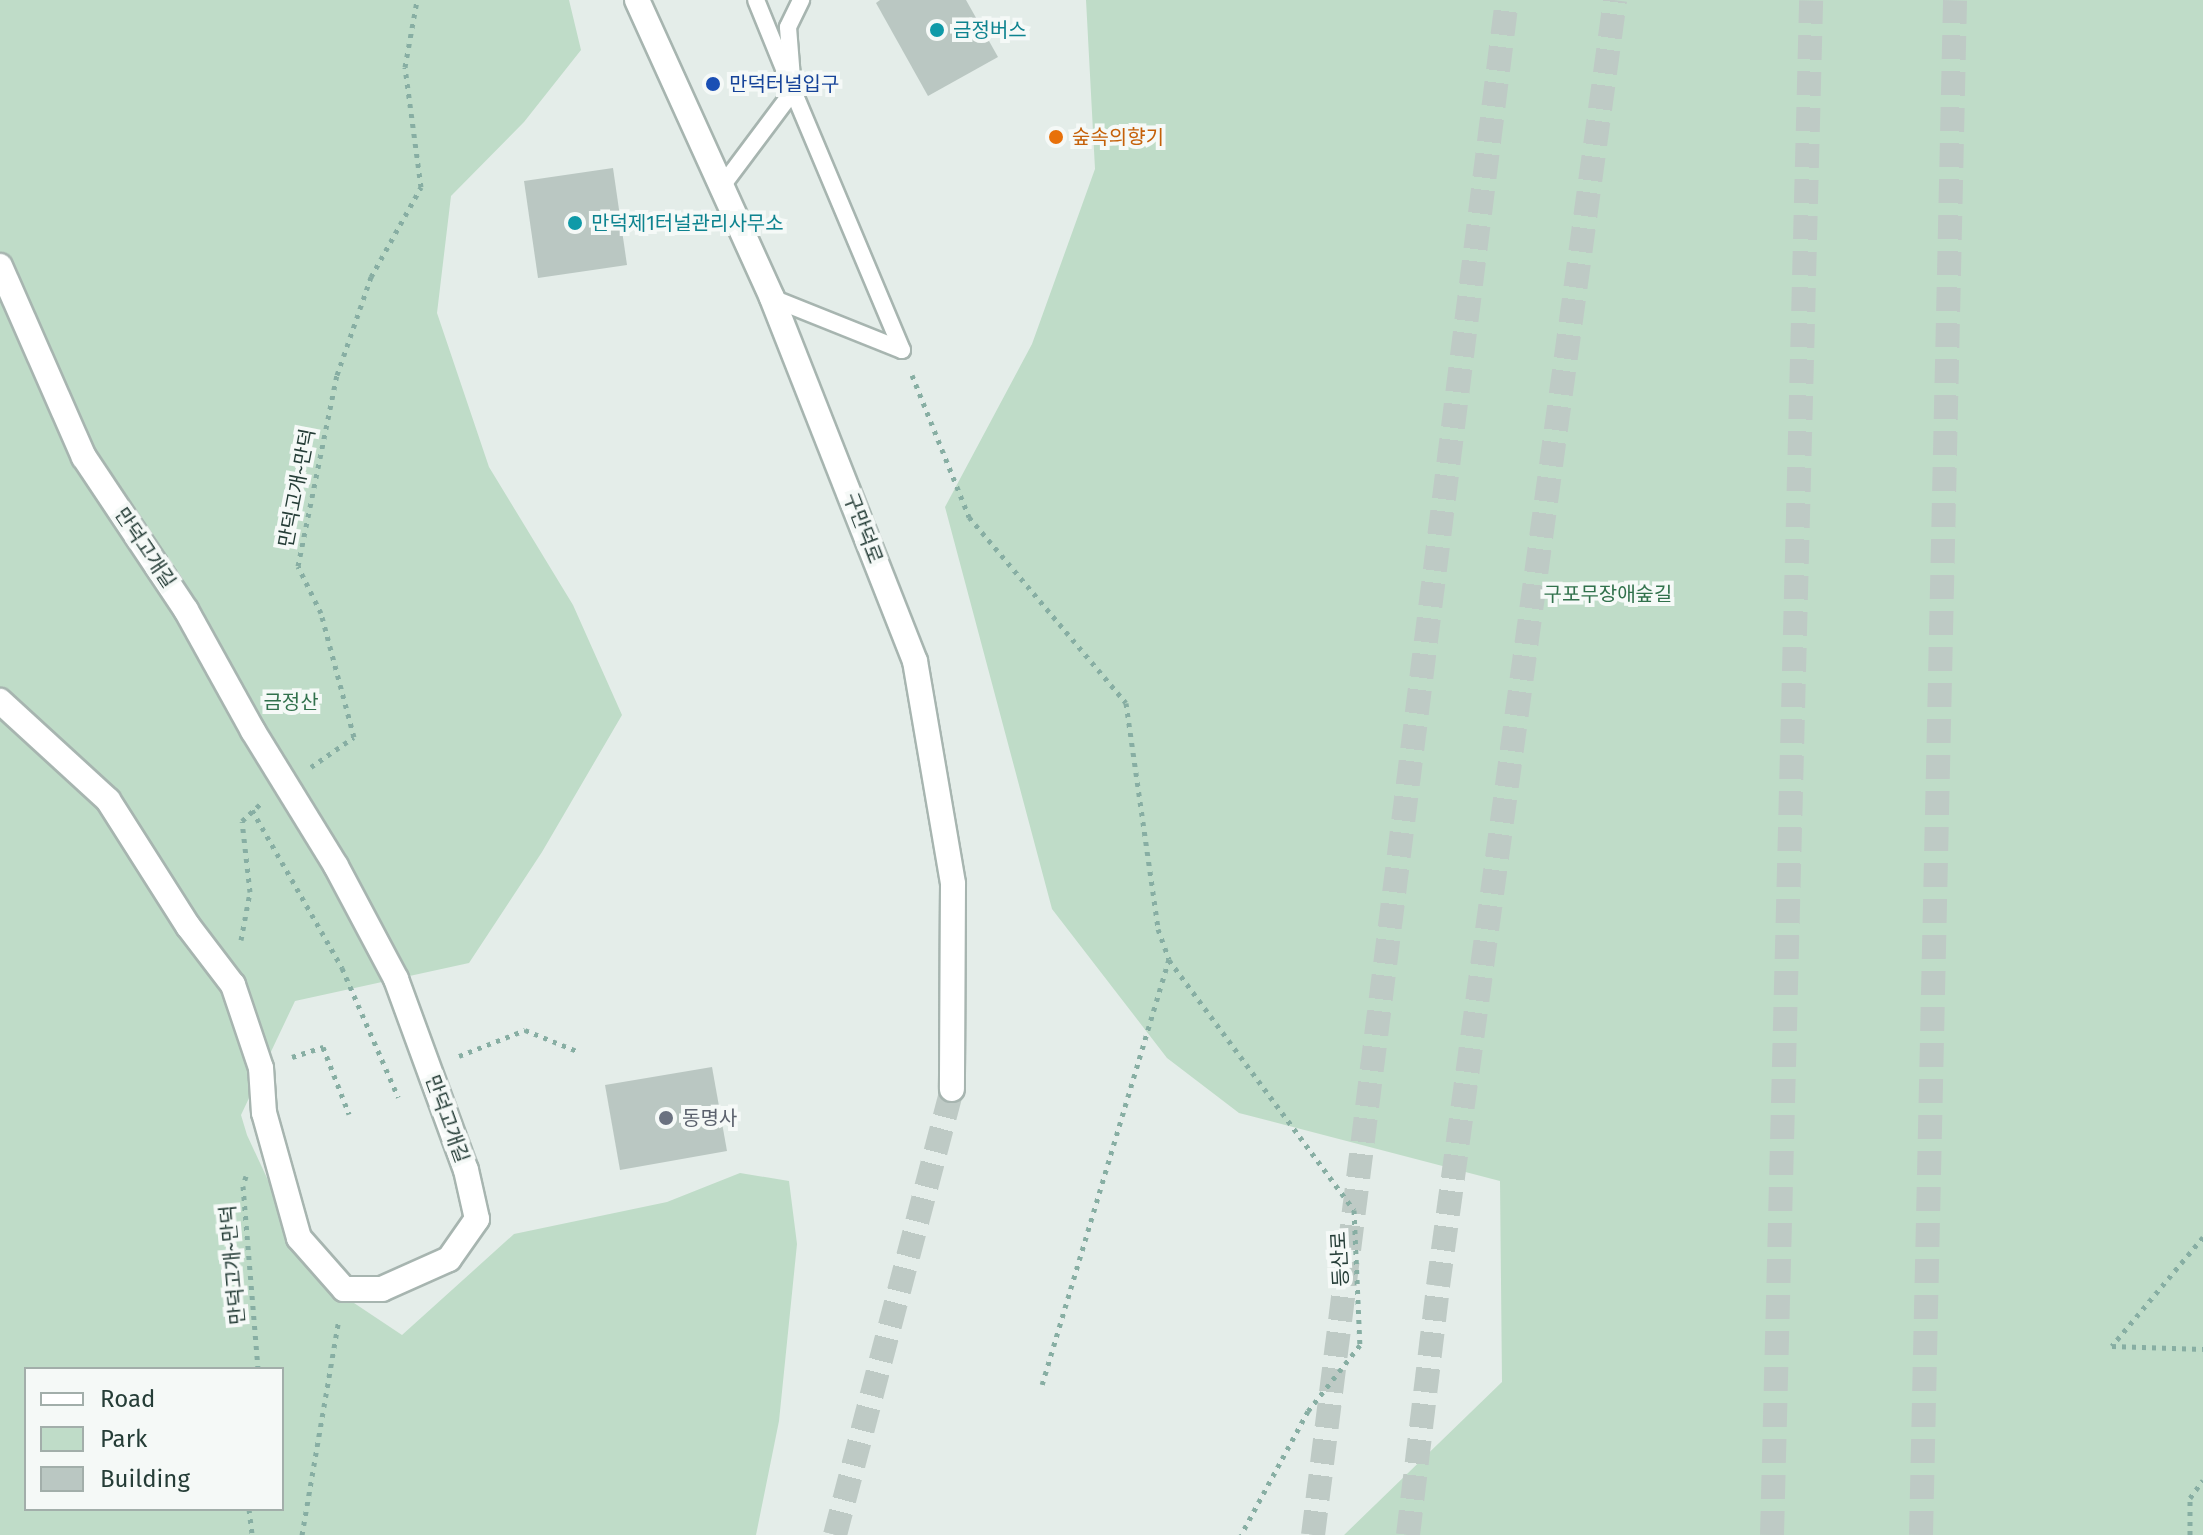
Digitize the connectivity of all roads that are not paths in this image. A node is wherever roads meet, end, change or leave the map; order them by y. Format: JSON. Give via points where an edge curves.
{"nodes":[{"id":1,"x":637,"y":0,"type":"edge"},
{"id":2,"x":756,"y":0,"type":"edge"},
{"id":3,"x":801,"y":0,"type":"edge"},
{"id":4,"x":793,"y":91,"type":"junction"},
{"id":5,"x":722,"y":186,"type":"junction"},
{"id":6,"x":0,"y":266,"type":"edge"},
{"id":7,"x":772,"y":298,"type":"junction"},
{"id":8,"x":0,"y":701,"type":"edge"},
{"id":9,"x":952,"y":1089,"type":"tunnel mouth"}],
"edges":[{"from":1,"to":5,"type":"street","name":"구만덕로"},
{"from":2,"to":4,"type":"lane"},
{"from":3,"to":4,"type":"lane","via":[[788,27]]},
{"from":4,"to":5,"type":"lane"},
{"from":4,"to":7,"type":"lane","via":[[902,350]]},
{"from":5,"to":7,"type":"street","name":"구만덕로"},
{"from":6,"to":8,"type":"street","name":"만덕고개길","via":[[84,457],[186,610],[396,979],[466,1170],[477,1219],[449,1259],[382,1289],[344,1289],[299,1238],[264,1113],[261,1068],[233,985],[188,926],[108,800]]},
{"from":7,"to":9,"type":"street","name":"구만덕로","via":[[915,661],[953,884]]}]}
